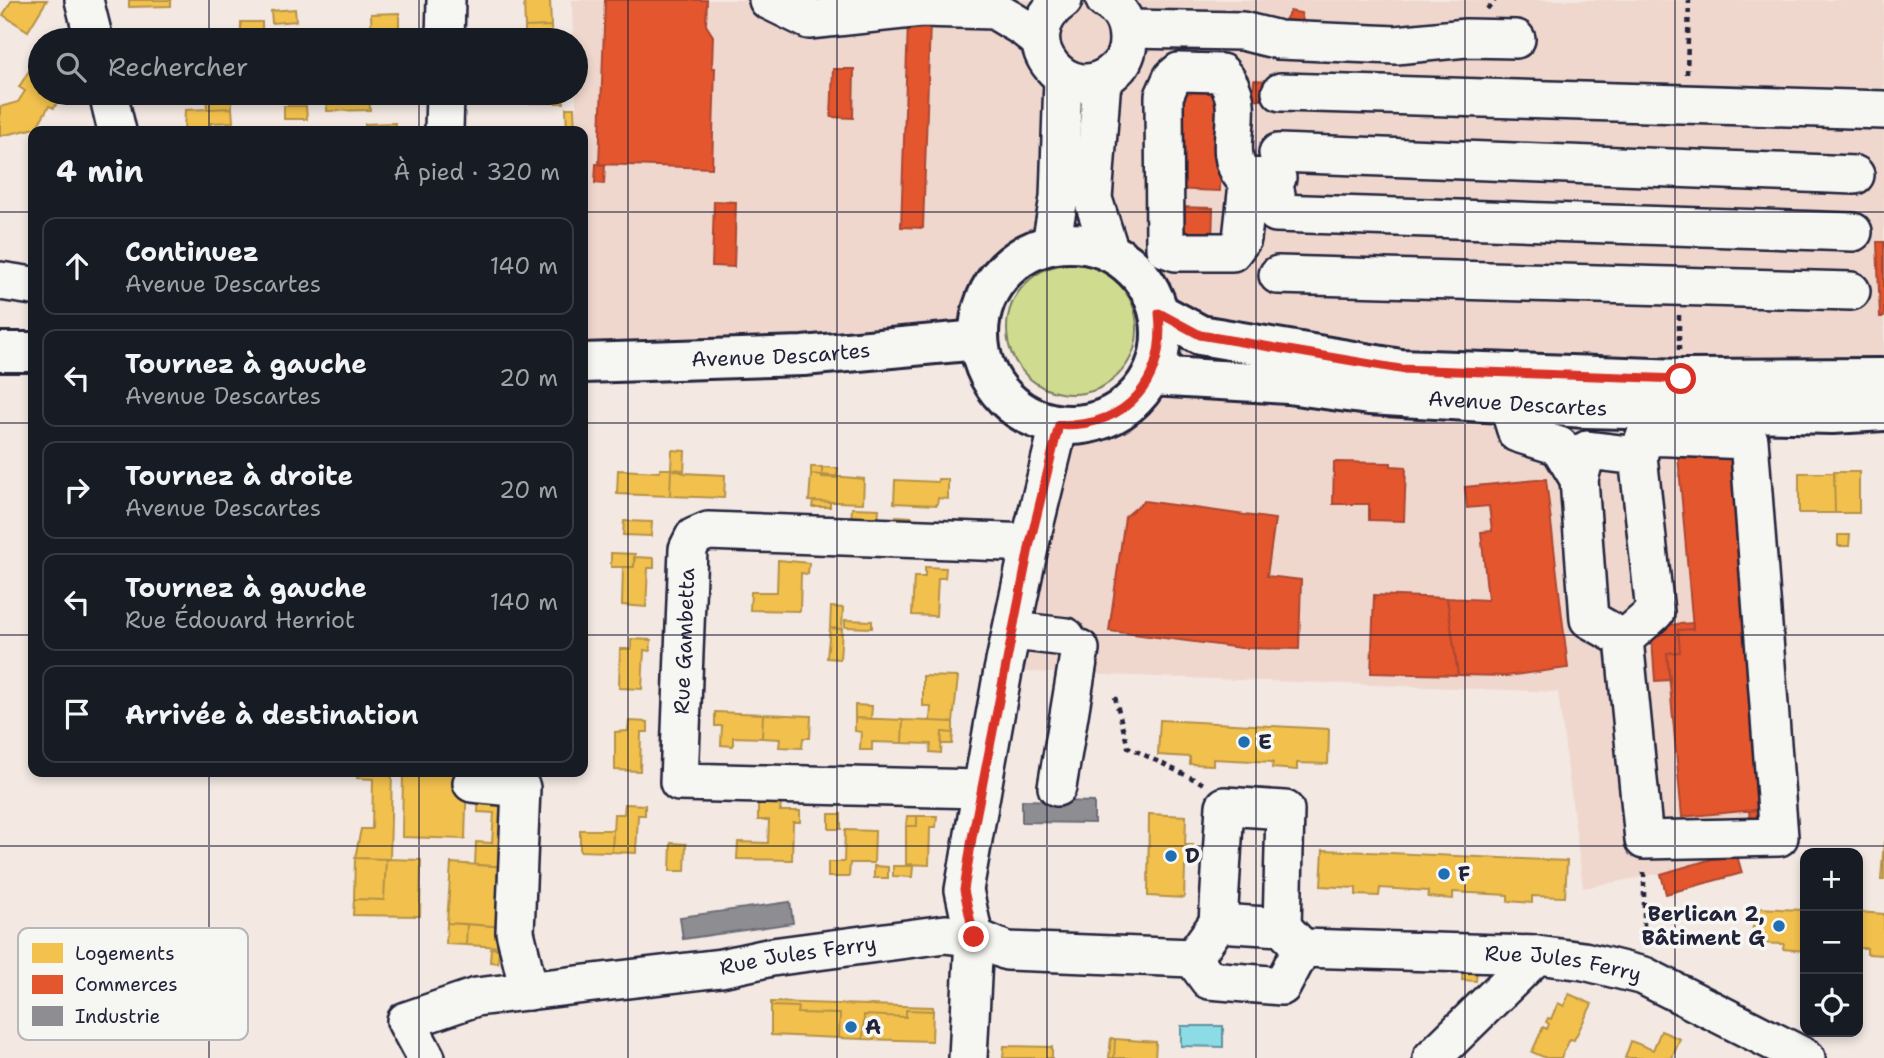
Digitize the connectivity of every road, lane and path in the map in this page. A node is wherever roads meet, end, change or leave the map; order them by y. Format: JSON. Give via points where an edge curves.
{"nodes":[{"id":1,"x":84,"y":0,"type":"edge"},
{"id":2,"x":446,"y":0,"type":"edge"},
{"id":3,"x":768,"y":0,"type":"edge"},
{"id":4,"x":1063,"y":0,"type":"edge"},
{"id":5,"x":1115,"y":8,"type":"edge"},
{"id":6,"x":823,"y":10,"type":"edge"},
{"id":7,"x":91,"y":28,"type":"edge"},
{"id":8,"x":445,"y":28,"type":"edge"},
{"id":9,"x":1516,"y":39,"type":"dead end"},
{"id":10,"x":1040,"y":41,"type":"junction"},
{"id":11,"x":1063,"y":78,"type":"junction"},
{"id":12,"x":1102,"y":79,"type":"junction"},
{"id":13,"x":1281,"y":92,"type":"dead end"},
{"id":14,"x":111,"y":105,"type":"edge"},
{"id":15,"x":445,"y":105,"type":"edge"},
{"id":16,"x":1884,"y":110,"type":"edge"},
{"id":17,"x":116,"y":126,"type":"edge"},
{"id":18,"x":444,"y":126,"type":"edge"},
{"id":19,"x":1855,"y":175,"type":"dead end"},
{"id":20,"x":1277,"y":185,"type":"junction"},
{"id":21,"x":1853,"y":232,"type":"dead end"},
{"id":22,"x":1051,"y":244,"type":"junction"},
{"id":23,"x":1110,"y":252,"type":"junction"},
{"id":24,"x":1278,"y":275,"type":"dead end"},
{"id":25,"x":0,"y":282,"type":"edge"},
{"id":26,"x":28,"y":285,"type":"edge"},
{"id":27,"x":1851,"y":291,"type":"dead end"},
{"id":28,"x":1159,"y":313,"type":"junction"},
{"id":29,"x":979,"y":340,"type":"junction"},
{"id":30,"x":0,"y":352,"type":"edge"},
{"id":31,"x":28,"y":352,"type":"edge"},
{"id":32,"x":588,"y":363,"type":"edge"},
{"id":33,"x":1151,"y":376,"type":"junction"},
{"id":34,"x":1884,"y":378,"type":"edge"},
{"id":35,"x":1508,"y":404,"type":"junction"},
{"id":36,"x":1586,"y":408,"type":"junction"},
{"id":37,"x":1884,"y":411,"type":"edge"},
{"id":38,"x":1059,"y":425,"type":"junction"},
{"id":39,"x":1638,"y":456,"type":"junction"},
{"id":40,"x":1583,"y":465,"type":"junction"},
{"id":41,"x":1030,"y":543,"type":"junction"},
{"id":42,"x":1013,"y":631,"type":"junction"},
{"id":43,"x":1624,"y":639,"type":"junction"},
{"id":44,"x":1115,"y":697,"type":"dead end"},
{"id":45,"x":472,"y":783,"type":"dead end"},
{"id":46,"x":1057,"y":787,"type":"dead end"},
{"id":47,"x":981,"y":789,"type":"junction"},
{"id":48,"x":1225,"y":806,"type":"junction"},
{"id":49,"x":1644,"y":840,"type":"junction"},
{"id":50,"x":1218,"y":923,"type":"junction"},
{"id":51,"x":974,"y":937,"type":"junction"},
{"id":52,"x":1292,"y":937,"type":"junction"},
{"id":53,"x":1536,"y":955,"type":"junction"},
{"id":54,"x":1193,"y":958,"type":"junction"},
{"id":55,"x":1644,"y":976,"type":"junction"},
{"id":56,"x":529,"y":991,"type":"junction"},
{"id":57,"x":426,"y":1058,"type":"edge"},
{"id":58,"x":968,"y":1058,"type":"edge"},
{"id":59,"x":1433,"y":1058,"type":"edge"},
{"id":60,"x":1806,"y":1058,"type":"edge"}],
"edges":[{"from":1,"to":7,"type":"street"},
{"from":2,"to":8,"type":"street"},
{"from":3,"to":6,"type":"street"},
{"from":4,"to":10,"type":"street","via":[[1046,17]]},
{"from":5,"to":9,"type":"street","via":[[1279,40],[1396,45]]},
{"from":5,"to":12,"type":"street","via":[[1125,57]]},
{"from":6,"to":10,"type":"street","via":[[994,10]]},
{"from":10,"to":11,"type":"street","via":[[1048,62]]},
{"from":11,"to":12,"type":"street","via":[[1089,83]]},
{"from":11,"to":22,"type":"street","via":[[1059,198]]},
{"from":12,"to":23,"type":"street","via":[[1093,199]]},
{"from":13,"to":16,"type":"street"},
{"from":14,"to":17,"type":"street"},
{"from":15,"to":18,"type":"street"},
{"from":19,"to":20,"type":"street"},
{"from":20,"to":20,"type":"street","via":[[1243,177],[1234,166],[1235,91],[1221,73],[1179,72],[1172,78],[1164,96],[1165,248],[1232,252],[1242,239],[1247,193]]},
{"from":20,"to":21,"type":"street"},
{"from":22,"to":23,"type":"main road","via":[[1090,245]]},
{"from":22,"to":29,"type":"main road","via":[[1011,264],[996,281],[985,302]]},
{"from":23,"to":28,"type":"main road","via":[[1133,268],[1151,291]]},
{"from":24,"to":27,"type":"street"},
{"from":25,"to":26,"type":"street"},
{"from":28,"to":33,"type":"main road","via":[[1160,346]]},
{"from":28,"to":34,"type":"main road","name":"Avenue Descartes","via":[[1200,335],[1400,369],[1681,379]]},
{"from":29,"to":32,"type":"main road","name":"Avenue Descartes","via":[[803,356]]},
{"from":29,"to":38,"type":"main road","via":[[983,365],[995,387],[1034,419]]},
{"from":30,"to":31,"type":"main road"},
{"from":33,"to":35,"type":"main road","name":"Avenue Descartes"},
{"from":33,"to":38,"type":"main road","via":[[1136,398],[1116,414],[1092,423]]},
{"from":35,"to":36,"type":"main road","name":"Avenue Descartes"},
{"from":35,"to":40,"type":"street","via":[[1517,433],[1559,446]]},
{"from":36,"to":37,"type":"main road","name":"Avenue Descartes","via":[[1832,414]]},
{"from":36,"to":40,"type":"street"},
{"from":38,"to":41,"type":"street"},
{"from":39,"to":40,"type":"street"},
{"from":39,"to":43,"type":"street","via":[[1656,612]]},
{"from":39,"to":49,"type":"street","via":[[1645,436],[1749,440],[1779,837]]},
{"from":40,"to":43,"type":"street","via":[[1589,619]]},
{"from":41,"to":42,"type":"street"},
{"from":41,"to":47,"type":"street","name":"Rue Gambetta","via":[[708,531],[694,537],[688,550],[680,782]]},
{"from":42,"to":46,"type":"street","via":[[1073,643]]},
{"from":42,"to":47,"type":"street"},
{"from":43,"to":49,"type":"street"},
{"from":44,"to":48,"type":"path","via":[[1128,747],[1209,787]]},
{"from":45,"to":56,"type":"street","via":[[521,788],[515,932]]},
{"from":47,"to":51,"type":"street","via":[[964,890]]},
{"from":48,"to":50,"type":"street"},
{"from":48,"to":52,"type":"street","via":[[1285,810]]},
{"from":49,"to":55,"type":"path"},
{"from":50,"to":52,"type":"street","name":"Rue Jules Ferry"},
{"from":50,"to":54,"type":"street"},
{"from":51,"to":54,"type":"street","name":"Rue Jules Ferry","via":[[1007,951]]},
{"from":51,"to":56,"type":"street","name":"Rue Jules Ferry","via":[[945,934]]},
{"from":51,"to":58,"type":"street"},
{"from":52,"to":53,"type":"street","name":"Rue Jules Ferry"},
{"from":52,"to":54,"type":"street","via":[[1282,986],[1209,981]]},
{"from":53,"to":55,"type":"street","name":"Rue Jules Ferry"},
{"from":53,"to":59,"type":"street"},
{"from":55,"to":60,"type":"street","name":"Rue Jules Ferry"},
{"from":56,"to":57,"type":"street","name":"Rue Jules Ferry","via":[[477,997],[407,1021]]}]}
